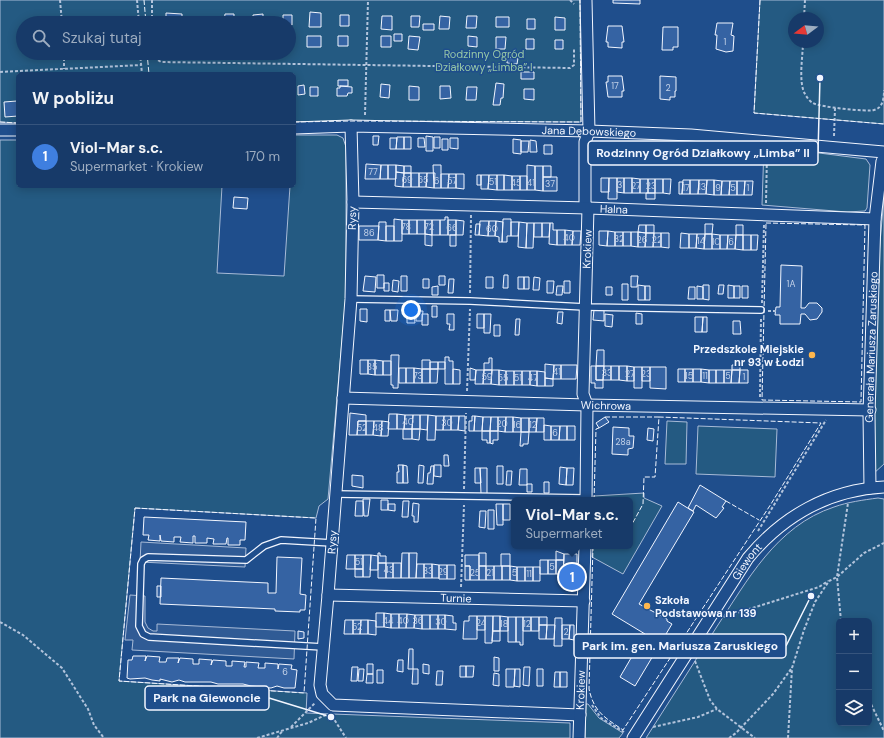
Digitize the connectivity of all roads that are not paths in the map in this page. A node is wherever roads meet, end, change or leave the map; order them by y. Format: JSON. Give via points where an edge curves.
{"nodes":[{"id":1,"x":586,"y":0,"type":"edge"},
{"id":2,"x":351,"y":126,"type":"junction"},
{"id":3,"x":296,"y":128,"type":"edge"},
{"id":4,"x":0,"y":130,"type":"edge"},
{"id":5,"x":16,"y":130,"type":"edge"},
{"id":6,"x":589,"y":131,"type":"junction"},
{"id":7,"x":884,"y":152,"type":"edge"},
{"id":8,"x":884,"y":160,"type":"edge"},
{"id":9,"x":353,"y":202,"type":"junction"},
{"id":10,"x":588,"y":208,"type":"junction"},
{"id":11,"x":875,"y":219,"type":"junction"},
{"id":12,"x":351,"y":299,"type":"junction"},
{"id":13,"x":585,"y":307,"type":"junction"},
{"id":14,"x":762,"y":310,"type":"dead end"},
{"id":15,"x":343,"y":398,"type":"junction"},
{"id":16,"x":587,"y":405,"type":"junction"},
{"id":17,"x":870,"y":410,"type":"junction"},
{"id":18,"x":884,"y":487,"type":"edge"},
{"id":19,"x":870,"y":488,"type":"junction"},
{"id":20,"x":336,"y":494,"type":"junction"},
{"id":21,"x":586,"y":497,"type":"edge"},
{"id":22,"x":511,"y":498,"type":"edge"},
{"id":23,"x":332,"y":543,"type":"junction"},
{"id":24,"x":585,"y":549,"type":"edge"},
{"id":25,"x":328,"y":595,"type":"junction"},
{"id":26,"x":584,"y":600,"type":"junction"},
{"id":27,"x":323,"y":647,"type":"junction"},
{"id":28,"x":580,"y":715,"type":"junction"},
{"id":29,"x":629,"y":736,"type":"edge"},
{"id":30,"x":579,"y":738,"type":"edge"}],
"edges":[{"from":1,"to":6,"type":"street","name":"Krokiew"},
{"from":2,"to":3,"type":"street","name":"Jana Dębowskiego"},
{"from":2,"to":6,"type":"street","name":"Jana Dębowskiego"},
{"from":2,"to":9,"type":"street","name":"Rysy"},
{"from":4,"to":5,"type":"street"},
{"from":6,"to":7,"type":"street","name":"Jana Dębowskiego","via":[[691,135]]},
{"from":6,"to":10,"type":"street","name":"Krokiew","via":[[585,142],[585,204]]},
{"from":8,"to":11,"type":"street","name":"Generała Mariusza Zaruskiego"},
{"from":9,"to":10,"type":"street","name":"Halna"},
{"from":9,"to":12,"type":"street","name":"Rysy"},
{"from":10,"to":11,"type":"street","name":"Halna"},
{"from":10,"to":13,"type":"street","name":"Krokiew"},
{"from":11,"to":17,"type":"street","name":"Generała Mariusza Zaruskiego"},
{"from":12,"to":13,"type":"lane","via":[[470,301]]},
{"from":12,"to":15,"type":"street","name":"Rysy"},
{"from":13,"to":14,"type":"lane"},
{"from":13,"to":16,"type":"street","name":"Krokiew","via":[[583,394]]},
{"from":15,"to":16,"type":"street","name":"Wichrowa"},
{"from":15,"to":20,"type":"street","name":"Rysy"},
{"from":16,"to":17,"type":"street","name":"Wichrowa"},
{"from":16,"to":21,"type":"street","name":"Krokiew"},
{"from":17,"to":19,"type":"street","name":"Generała Mariusza Zaruskiego"},
{"from":18,"to":19,"type":"street","name":"Giewont"},
{"from":19,"to":29,"type":"street","name":"Giewont","via":[[822,501],[784,522],[768,536],[748,558],[690,649]]},
{"from":20,"to":22,"type":"lane"},
{"from":20,"to":23,"type":"street","name":"Rysy"},
{"from":23,"to":25,"type":"street","name":"Rysy"},
{"from":23,"to":27,"type":"lane","via":[[281,540],[264,546],[246,560],[148,557],[142,564],[139,626],[143,634],[149,637]]},
{"from":24,"to":26,"type":"street","name":"Krokiew"},
{"from":25,"to":26,"type":"street","name":"Turnie"},
{"from":25,"to":27,"type":"street","name":"Rysy"},
{"from":26,"to":28,"type":"street","name":"Krokiew"},
{"from":27,"to":28,"type":"street","name":"Rysy","via":[[320,685],[331,709]]},
{"from":28,"to":30,"type":"street","name":"Krokiew"}]}
